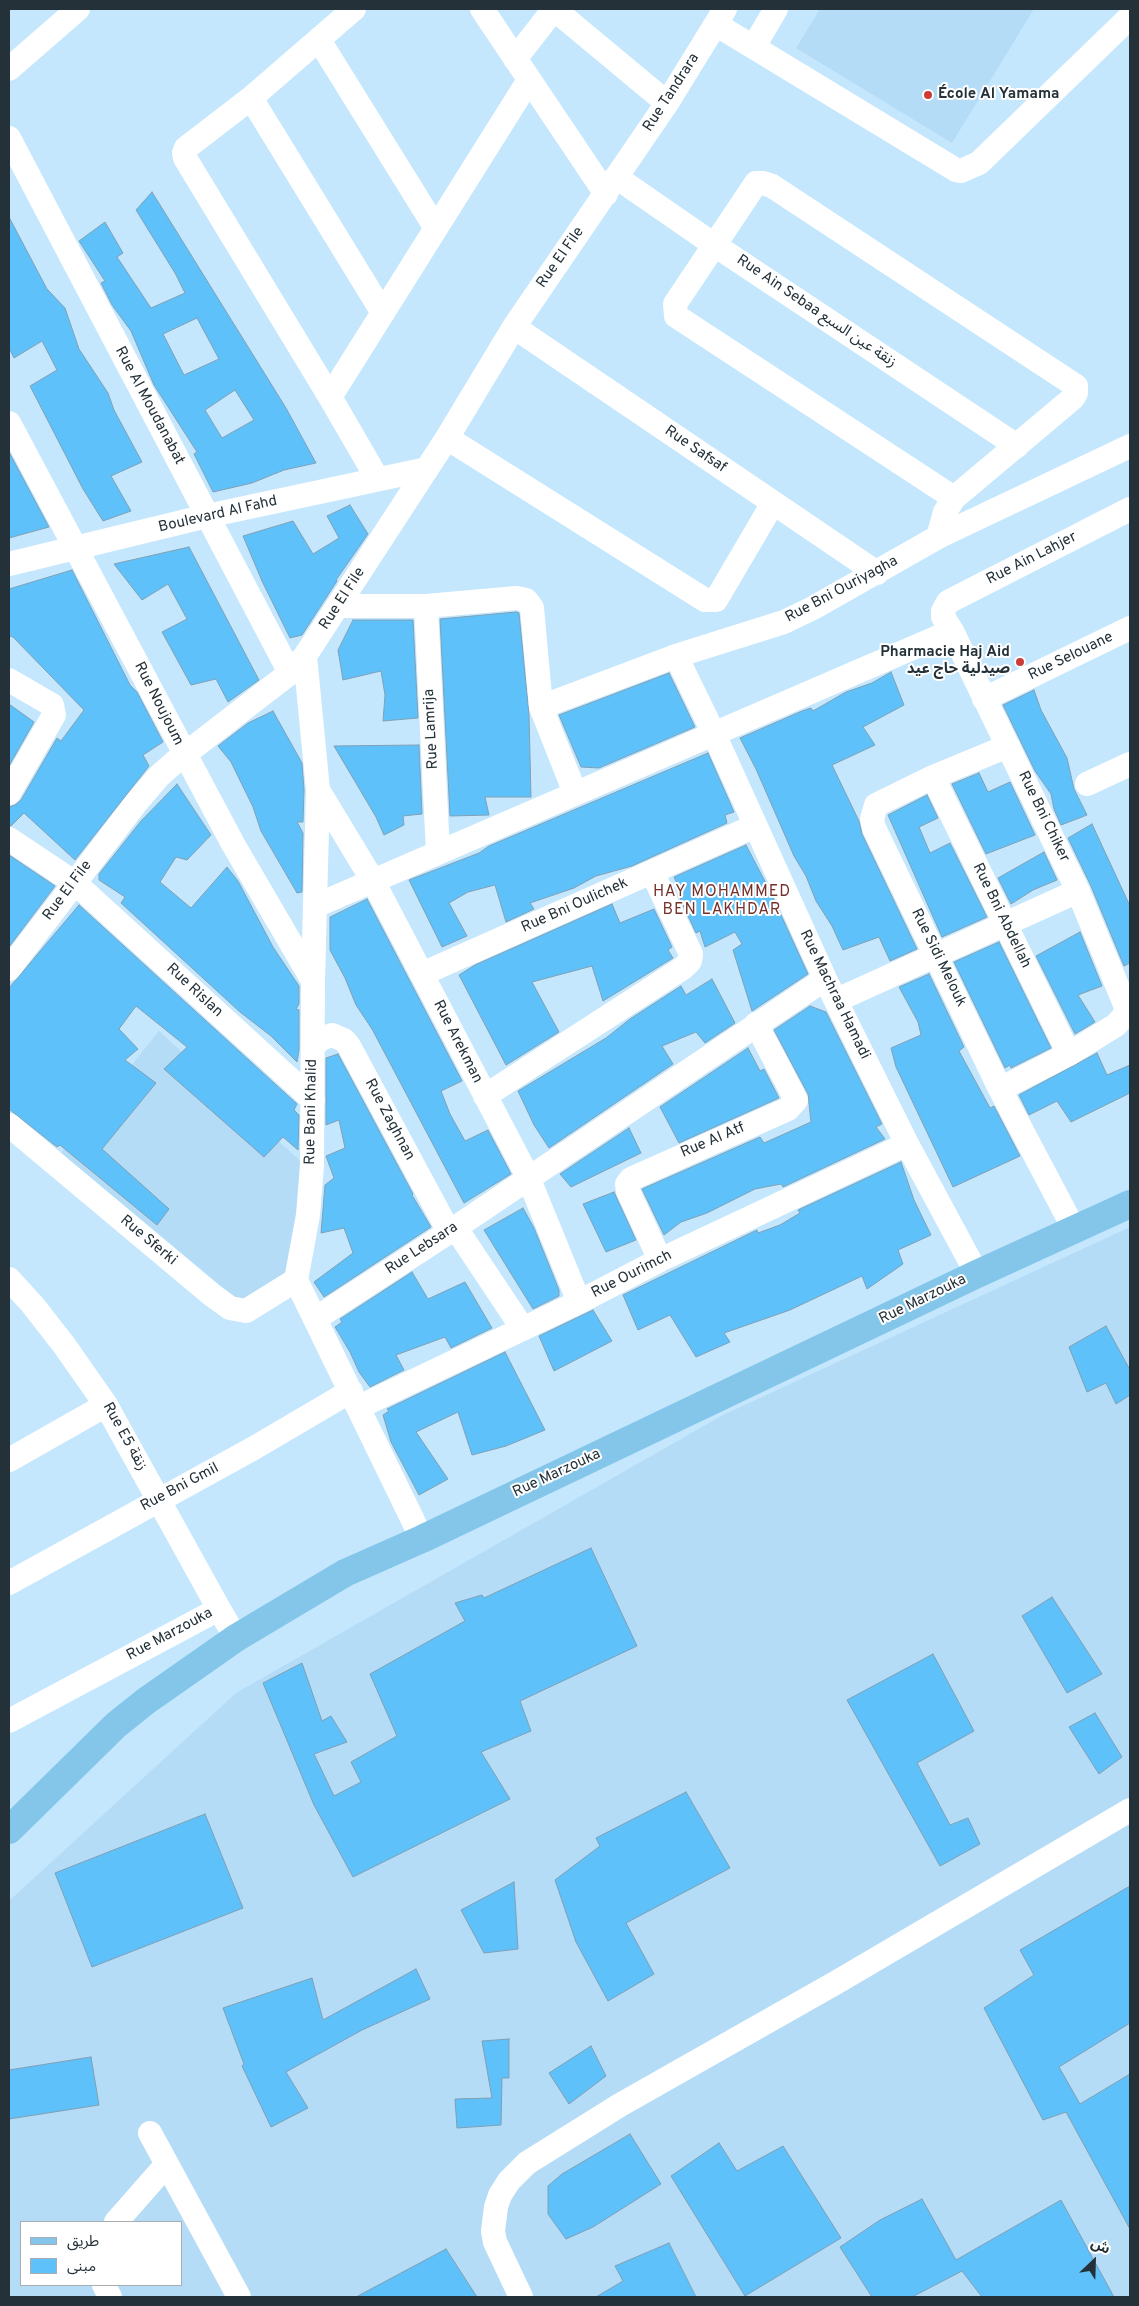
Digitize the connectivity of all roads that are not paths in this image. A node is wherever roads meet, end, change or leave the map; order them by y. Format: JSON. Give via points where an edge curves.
{"nodes":[{"id":1,"x":78,"y":9,"type":"edge"},
{"id":2,"x":354,"y":9,"type":"edge"},
{"id":3,"x":482,"y":9,"type":"edge"},
{"id":4,"x":554,"y":9,"type":"edge"},
{"id":5,"x":776,"y":9,"type":"edge"},
{"id":6,"x":721,"y":17,"type":"edge"},
{"id":7,"x":1130,"y":17,"type":"edge"},
{"id":8,"x":319,"y":40,"type":"junction"},
{"id":9,"x":754,"y":46,"type":"junction"},
{"id":10,"x":516,"y":59,"type":"junction"},
{"id":11,"x":9,"y":69,"type":"edge"},
{"id":12,"x":530,"y":80,"type":"junction"},
{"id":13,"x":251,"y":98,"type":"junction"},
{"id":14,"x":666,"y":103,"type":"junction"},
{"id":15,"x":9,"y":138,"type":"edge"},
{"id":16,"x":611,"y":185,"type":"junction"},
{"id":17,"x":435,"y":227,"type":"junction"},
{"id":18,"x":713,"y":244,"type":"junction"},
{"id":19,"x":383,"y":313,"type":"junction"},
{"id":20,"x":514,"y":327,"type":"junction"},
{"id":21,"x":330,"y":397,"type":"junction"},
{"id":22,"x":9,"y":423,"type":"edge"},
{"id":23,"x":447,"y":438,"type":"junction"},
{"id":24,"x":1017,"y":446,"type":"junction"},
{"id":25,"x":1130,"y":446,"type":"edge"},
{"id":26,"x":427,"y":469,"type":"junction"},
{"id":27,"x":377,"y":478,"type":"junction"},
{"id":28,"x":954,"y":498,"type":"junction"},
{"id":29,"x":773,"y":503,"type":"junction"},
{"id":30,"x":1130,"y":509,"type":"edge"},
{"id":31,"x":208,"y":516,"type":"junction"},
{"id":32,"x":938,"y":537,"type":"junction"},
{"id":33,"x":77,"y":549,"type":"junction"},
{"id":34,"x":9,"y":564,"type":"edge"},
{"id":35,"x":877,"y":573,"type":"junction"},
{"id":36,"x":340,"y":606,"type":"junction"},
{"id":37,"x":426,"y":606,"type":"junction"},
{"id":38,"x":948,"y":624,"type":"junction"},
{"id":39,"x":1130,"y":628,"type":"edge"},
{"id":40,"x":676,"y":656,"type":"junction"},
{"id":41,"x":298,"y":665,"type":"junction"},
{"id":42,"x":9,"y":680,"type":"edge"},
{"id":43,"x":984,"y":699,"type":"junction"},
{"id":44,"x":541,"y":707,"type":"junction"},
{"id":45,"x":714,"y":734,"type":"junction"},
{"id":46,"x":1008,"y":746,"type":"junction"},
{"id":47,"x":184,"y":754,"type":"junction"},
{"id":48,"x":1130,"y":764,"type":"edge"},
{"id":49,"x":933,"y":777,"type":"junction"},
{"id":50,"x":1087,"y":784,"type":"dead end"},
{"id":51,"x":318,"y":790,"type":"junction"},
{"id":52,"x":9,"y":793,"type":"edge"},
{"id":53,"x":575,"y":794,"type":"junction"},
{"id":54,"x":755,"y":826,"type":"junction"},
{"id":55,"x":9,"y":839,"type":"edge"},
{"id":56,"x":438,"y":853,"type":"junction"},
{"id":57,"x":652,"y":872,"type":"junction"},
{"id":58,"x":373,"y":881,"type":"junction"},
{"id":59,"x":75,"y":883,"type":"junction"},
{"id":60,"x":1078,"y":891,"type":"junction"},
{"id":61,"x":315,"y":906,"type":"junction"},
{"id":62,"x":1004,"y":923,"type":"junction"},
{"id":63,"x":936,"y":954,"type":"junction"},
{"id":64,"x":10,"y":965,"type":"edge"},
{"id":65,"x":422,"y":974,"type":"junction"},
{"id":66,"x":825,"y":979,"type":"junction"},
{"id":67,"x":313,"y":981,"type":"junction"},
{"id":68,"x":836,"y":1000,"type":"junction"},
{"id":69,"x":756,"y":1024,"type":"junction"},
{"id":70,"x":313,"y":1046,"type":"junction"},
{"id":71,"x":1069,"y":1054,"type":"junction"},
{"id":72,"x":1000,"y":1089,"type":"junction"},
{"id":73,"x":485,"y":1096,"type":"junction"},
{"id":74,"x":312,"y":1100,"type":"junction"},
{"id":75,"x":9,"y":1125,"type":"edge"},
{"id":76,"x":907,"y":1144,"type":"junction"},
{"id":77,"x":528,"y":1177,"type":"junction"},
{"id":78,"x":1130,"y":1204,"type":"edge"},
{"id":79,"x":452,"y":1229,"type":"junction"},
{"id":80,"x":1074,"y":1230,"type":"junction"},
{"id":81,"x":660,"y":1260,"type":"junction"},
{"id":82,"x":977,"y":1274,"type":"junction"},
{"id":83,"x":9,"y":1279,"type":"edge"},
{"id":84,"x":296,"y":1280,"type":"junction"},
{"id":85,"x":579,"y":1302,"type":"junction"},
{"id":86,"x":316,"y":1319,"type":"junction"},
{"id":87,"x":523,"y":1329,"type":"junction"},
{"id":88,"x":355,"y":1399,"type":"junction"},
{"id":89,"x":106,"y":1405,"type":"junction"},
{"id":90,"x":9,"y":1460,"type":"edge"},
{"id":91,"x":158,"y":1499,"type":"junction"},
{"id":92,"x":422,"y":1539,"type":"junction"},
{"id":93,"x":9,"y":1583,"type":"edge"},
{"id":94,"x":219,"y":1609,"type":"junction"},
{"id":95,"x":236,"y":1638,"type":"junction"},
{"id":96,"x":9,"y":1721,"type":"edge"},
{"id":97,"x":1130,"y":1810,"type":"edge"},
{"id":98,"x":9,"y":1830,"type":"edge"},
{"id":99,"x":150,"y":2133,"type":"dead end"},
{"id":100,"x":167,"y":2164,"type":"junction"},
{"id":101,"x":117,"y":2221,"type":"edge"},
{"id":102,"x":239,"y":2297,"type":"edge"},
{"id":103,"x":521,"y":2297,"type":"edge"}],
"edges":[{"from":1,"to":11,"type":"street"},
{"from":2,"to":8,"type":"street"},
{"from":3,"to":10,"type":"street","name":"Rue Ain Sebaa زنقة عين السبع"},
{"from":4,"to":10,"type":"street"},
{"from":4,"to":14,"type":"street"},
{"from":5,"to":9,"type":"street"},
{"from":6,"to":9,"type":"street"},
{"from":6,"to":14,"type":"street","name":"Rue Tandrara"},
{"from":7,"to":9,"type":"street","via":[[979,163],[966,170],[956,170]]},
{"from":8,"to":13,"type":"street"},
{"from":8,"to":17,"type":"street"},
{"from":10,"to":12,"type":"street","name":"Rue Ain Sebaa زنقة عين السبع"},
{"from":12,"to":16,"type":"street","name":"Rue Ain Sebaa زنقة عين السبع"},
{"from":12,"to":17,"type":"street"},
{"from":13,"to":19,"type":"street"},
{"from":13,"to":21,"type":"street","via":[[186,148],[185,158]]},
{"from":14,"to":16,"type":"street","name":"Rue Tandrara"},
{"from":15,"to":31,"type":"street","name":"Rue Al Moudanabat"},
{"from":16,"to":18,"type":"street","name":"Rue Ain Sebaa زنقة عين السبع"},
{"from":16,"to":20,"type":"street","name":"Rue El File"},
{"from":17,"to":19,"type":"street"},
{"from":18,"to":24,"type":"street","name":"Rue Ain Sebaa زنقة عين السبع"},
{"from":18,"to":24,"type":"street","via":[[754,185],[759,182],[768,184],[1076,386],[1073,398]]},
{"from":18,"to":28,"type":"street","via":[[675,304],[678,318]]},
{"from":19,"to":21,"type":"street"},
{"from":20,"to":23,"type":"street","name":"Rue El File"},
{"from":20,"to":29,"type":"street","name":"Rue Safsaf"},
{"from":21,"to":27,"type":"street"},
{"from":22,"to":33,"type":"street","name":"Rue Noujoum"},
{"from":23,"to":26,"type":"street","name":"Rue El File"},
{"from":23,"to":29,"type":"street","via":[[705,600],[716,600]]},
{"from":24,"to":28,"type":"street"},
{"from":25,"to":32,"type":"street","name":"Rue Bni Ouriyagha"},
{"from":26,"to":27,"type":"street","name":"Boulevard Al Fahd"},
{"from":26,"to":36,"type":"street","name":"Rue El File"},
{"from":27,"to":31,"type":"street","name":"Boulevard Al Fahd"},
{"from":28,"to":32,"type":"street","via":[[945,512]]},
{"from":29,"to":35,"type":"street","name":"Rue Safsaf"},
{"from":30,"to":38,"type":"street","name":"Rue Ain Lahjer","via":[[948,602],[943,611]]},
{"from":31,"to":33,"type":"street","name":"Boulevard Al Fahd"},
{"from":31,"to":41,"type":"street","name":"Rue Al Moudanabat"},
{"from":32,"to":35,"type":"street","name":"Rue Bni Ouriyagha"},
{"from":33,"to":34,"type":"street","name":"Boulevard Al Fahd"},
{"from":33,"to":47,"type":"street","name":"Rue Noujoum"},
{"from":35,"to":40,"type":"street","name":"Rue Bni Ouriyagha","via":[[784,622]]},
{"from":36,"to":37,"type":"street"},
{"from":36,"to":41,"type":"street","name":"Rue El File"},
{"from":37,"to":44,"type":"street","via":[[517,598],[530,603]]},
{"from":37,"to":56,"type":"street","name":"Rue Lamrija"},
{"from":38,"to":43,"type":"street","name":"Rue Bni Chiker"},
{"from":38,"to":45,"type":"street"},
{"from":39,"to":43,"type":"street","name":"Rue Selouane"},
{"from":40,"to":44,"type":"street","name":"Rue Bni Ouriyagha"},
{"from":40,"to":45,"type":"street","name":"Rue Machraa Hamadi"},
{"from":41,"to":47,"type":"street","name":"Rue El File"},
{"from":41,"to":51,"type":"street","name":"Rue Bani Khalid"},
{"from":42,"to":52,"type":"street","via":[[52,705],[54,715]]},
{"from":43,"to":46,"type":"street","name":"Rue Bni Chiker"},
{"from":44,"to":53,"type":"street"},
{"from":45,"to":53,"type":"street"},
{"from":45,"to":54,"type":"street","name":"Rue Machraa Hamadi"},
{"from":46,"to":49,"type":"street"},
{"from":46,"to":60,"type":"street","name":"Rue Bni Chiker"},
{"from":47,"to":59,"type":"street","name":"Rue El File","via":[[136,803]]},
{"from":47,"to":67,"type":"street","name":"Rue Noujoum"},
{"from":48,"to":50,"type":"street"},
{"from":49,"to":62,"type":"street","name":"Rue Bni Abdellah"},
{"from":49,"to":63,"type":"street","name":"Rue Sidi Melouk","via":[[876,805],[872,819]]},
{"from":51,"to":58,"type":"street","name":"Rue Arekman"},
{"from":51,"to":61,"type":"street","name":"Rue Bani Khalid"},
{"from":53,"to":56,"type":"street"},
{"from":54,"to":57,"type":"street","name":"Rue Bni Oulichek"},
{"from":54,"to":66,"type":"street","name":"Rue Machraa Hamadi"},
{"from":55,"to":59,"type":"street","name":"Rue Rislan"},
{"from":56,"to":58,"type":"street"},
{"from":57,"to":65,"type":"street","name":"Rue Bni Oulichek"},
{"from":57,"to":73,"type":"street","via":[[691,954],[690,961]]},
{"from":58,"to":61,"type":"street"},
{"from":58,"to":65,"type":"street","name":"Rue Arekman"},
{"from":59,"to":64,"type":"street","name":"Rue El File"},
{"from":59,"to":74,"type":"street","name":"Rue Rislan"},
{"from":60,"to":62,"type":"street"},
{"from":60,"to":71,"type":"street","name":"Rue Bni Chiker","via":[[1126,1007],[1124,1016],[1116,1025]]},
{"from":61,"to":67,"type":"street","name":"Rue Bani Khalid"},
{"from":62,"to":63,"type":"street"},
{"from":62,"to":71,"type":"street","name":"Rue Bni Abdellah"},
{"from":63,"to":68,"type":"street"},
{"from":63,"to":72,"type":"street","name":"Rue Sidi Melouk"},
{"from":65,"to":73,"type":"street","name":"Rue Arekman"},
{"from":66,"to":68,"type":"street","name":"Rue Machraa Hamadi"},
{"from":66,"to":69,"type":"street","name":"Rue Lebsara"},
{"from":67,"to":70,"type":"street","name":"Rue Bani Khalid"},
{"from":68,"to":76,"type":"street","name":"Rue Machraa Hamadi"},
{"from":69,"to":77,"type":"street","name":"Rue Lebsara"},
{"from":69,"to":81,"type":"street","name":"Rue Al Atf","via":[[796,1100],[788,1109],[631,1179],[627,1184],[628,1192]]},
{"from":70,"to":74,"type":"street","name":"Rue Bani Khalid"},
{"from":70,"to":79,"type":"street","name":"Rue Zaghnan","via":[[332,1035],[349,1046]]},
{"from":71,"to":72,"type":"street"},
{"from":72,"to":80,"type":"street","name":"Rue Sidi Melouk"},
{"from":73,"to":77,"type":"street","name":"Rue Arekman"},
{"from":74,"to":84,"type":"street","name":"Rue Bani Khalid","via":[[308,1214]]},
{"from":75,"to":84,"type":"street","name":"Rue Sferki","via":[[230,1308],[246,1310]]},
{"from":76,"to":81,"type":"street","name":"Rue Ourimch"},
{"from":76,"to":82,"type":"street","name":"Rue Machraa Hamadi"},
{"from":77,"to":79,"type":"street","name":"Rue Lebsara"},
{"from":77,"to":85,"type":"street","name":"Rue Arekman"},
{"from":78,"to":80,"type":"main road","name":"Rue Marzouka"},
{"from":79,"to":86,"type":"street","name":"Rue Lebsara"},
{"from":79,"to":87,"type":"street"},
{"from":80,"to":82,"type":"main road","name":"Rue Marzouka"},
{"from":81,"to":85,"type":"street","name":"Rue Ourimch"},
{"from":82,"to":92,"type":"main road","name":"Rue Marzouka"},
{"from":83,"to":89,"type":"street","name":"Rue E5 زنقة","via":[[64,1345]]},
{"from":84,"to":86,"type":"street"},
{"from":85,"to":87,"type":"street","name":"Rue Ourimch"},
{"from":86,"to":88,"type":"street"},
{"from":87,"to":88,"type":"street","name":"Rue Ourimch"},
{"from":88,"to":91,"type":"street","name":"Rue Bni Gmil"},
{"from":88,"to":92,"type":"street"},
{"from":89,"to":90,"type":"street"},
{"from":89,"to":91,"type":"street","name":"Rue E5 زنقة"},
{"from":91,"to":93,"type":"street","name":"Rue Bni Gmil"},
{"from":91,"to":94,"type":"street","name":"Rue E5 زنقة"},
{"from":92,"to":95,"type":"main road","name":"Rue Marzouka","via":[[345,1573]]},
{"from":94,"to":95,"type":"street","name":"Rue Marzouka"},
{"from":94,"to":96,"type":"street","name":"Rue Marzouka"},
{"from":95,"to":98,"type":"main road","via":[[116,1725]]},
{"from":97,"to":103,"type":"street","via":[[620,2105],[527,2163],[500,2195],[493,2231]]},
{"from":99,"to":100,"type":"street"},
{"from":100,"to":101,"type":"street"},
{"from":100,"to":102,"type":"street"}]}
